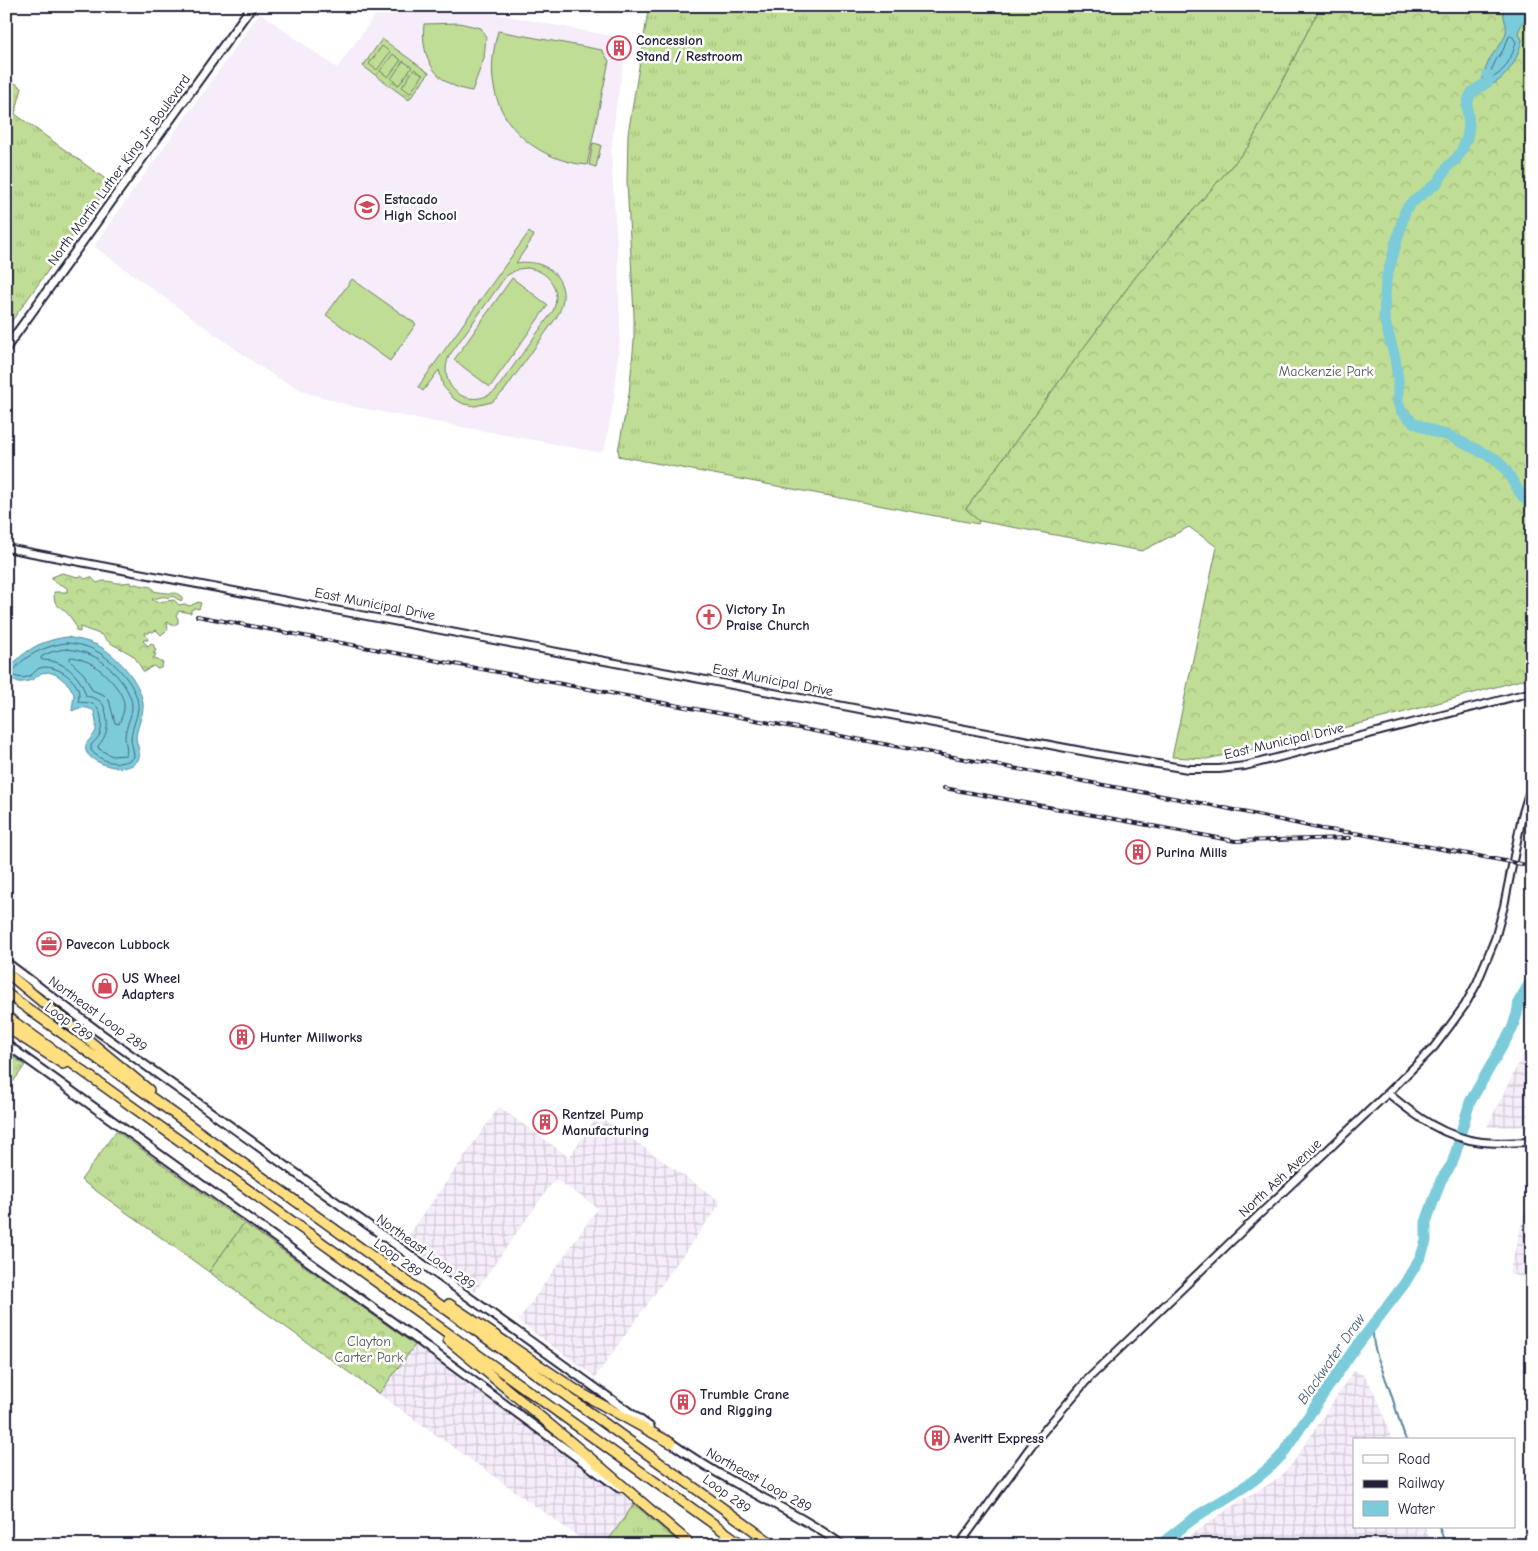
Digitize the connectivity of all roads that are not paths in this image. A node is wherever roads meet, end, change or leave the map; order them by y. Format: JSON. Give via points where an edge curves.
{"nodes":[{"id":1,"x":252,"y":6,"type":"edge"},
{"id":2,"x":6,"y":348,"type":"edge"},
{"id":3,"x":6,"y":548,"type":"edge"},
{"id":4,"x":1532,"y":692,"type":"edge"},
{"id":5,"x":1532,"y":783,"type":"edge"},
{"id":6,"x":6,"y":962,"type":"edge"},
{"id":7,"x":6,"y":972,"type":"edge"},
{"id":8,"x":6,"y":993,"type":"edge"},
{"id":9,"x":6,"y":1016,"type":"edge"},
{"id":10,"x":6,"y":1027,"type":"edge"},
{"id":11,"x":6,"y":1044,"type":"edge"},
{"id":12,"x":1388,"y":1093,"type":"junction"},
{"id":13,"x":190,"y":1126,"type":"junction"},
{"id":14,"x":1532,"y":1142,"type":"edge"},
{"id":15,"x":186,"y":1145,"type":"junction"},
{"id":16,"x":364,"y":1250,"type":"junction"},
{"id":17,"x":376,"y":1282,"type":"junction"},
{"id":18,"x":671,"y":1442,"type":"junction"},
{"id":19,"x":689,"y":1543,"type":"edge"},
{"id":20,"x":742,"y":1545,"type":"edge"},
{"id":21,"x":774,"y":1545,"type":"edge"},
{"id":22,"x":842,"y":1545,"type":"edge"},
{"id":23,"x":958,"y":1545,"type":"edge"}],
"edges":[{"from":1,"to":2,"type":"main road","name":"North Martin Luther King Jr. Boulevard"},
{"from":3,"to":4,"type":"street","name":"East Municipal Drive","via":[[1188,769],[1245,766]]},
{"from":5,"to":12,"type":"street","name":"North Ash Avenue","via":[[1500,921],[1482,973],[1465,1005],[1434,1047]]},
{"from":6,"to":18,"type":"main road","name":"Northeast Loop 289"},
{"from":7,"to":13,"type":"highway"},
{"from":8,"to":13,"type":"highway","name":"Loop 289"},
{"from":9,"to":15,"type":"highway"},
{"from":10,"to":15,"type":"highway"},
{"from":11,"to":19,"type":"main road","via":[[612,1482]]},
{"from":12,"to":14,"type":"street","via":[[1427,1123],[1458,1137],[1484,1142]]},
{"from":12,"to":23,"type":"street","name":"North Ash Avenue","via":[[1088,1379],[1030,1446]]},
{"from":13,"to":16,"type":"highway","name":"Loop 289"},
{"from":15,"to":17,"type":"highway"},
{"from":16,"to":18,"type":"highway","via":[[427,1288],[579,1392]]},
{"from":16,"to":21,"type":"highway","name":"Loop 289"},
{"from":17,"to":19,"type":"highway","via":[[536,1412]]},
{"from":17,"to":20,"type":"highway"},
{"from":18,"to":22,"type":"main road","name":"Northeast Loop 289"}]}
